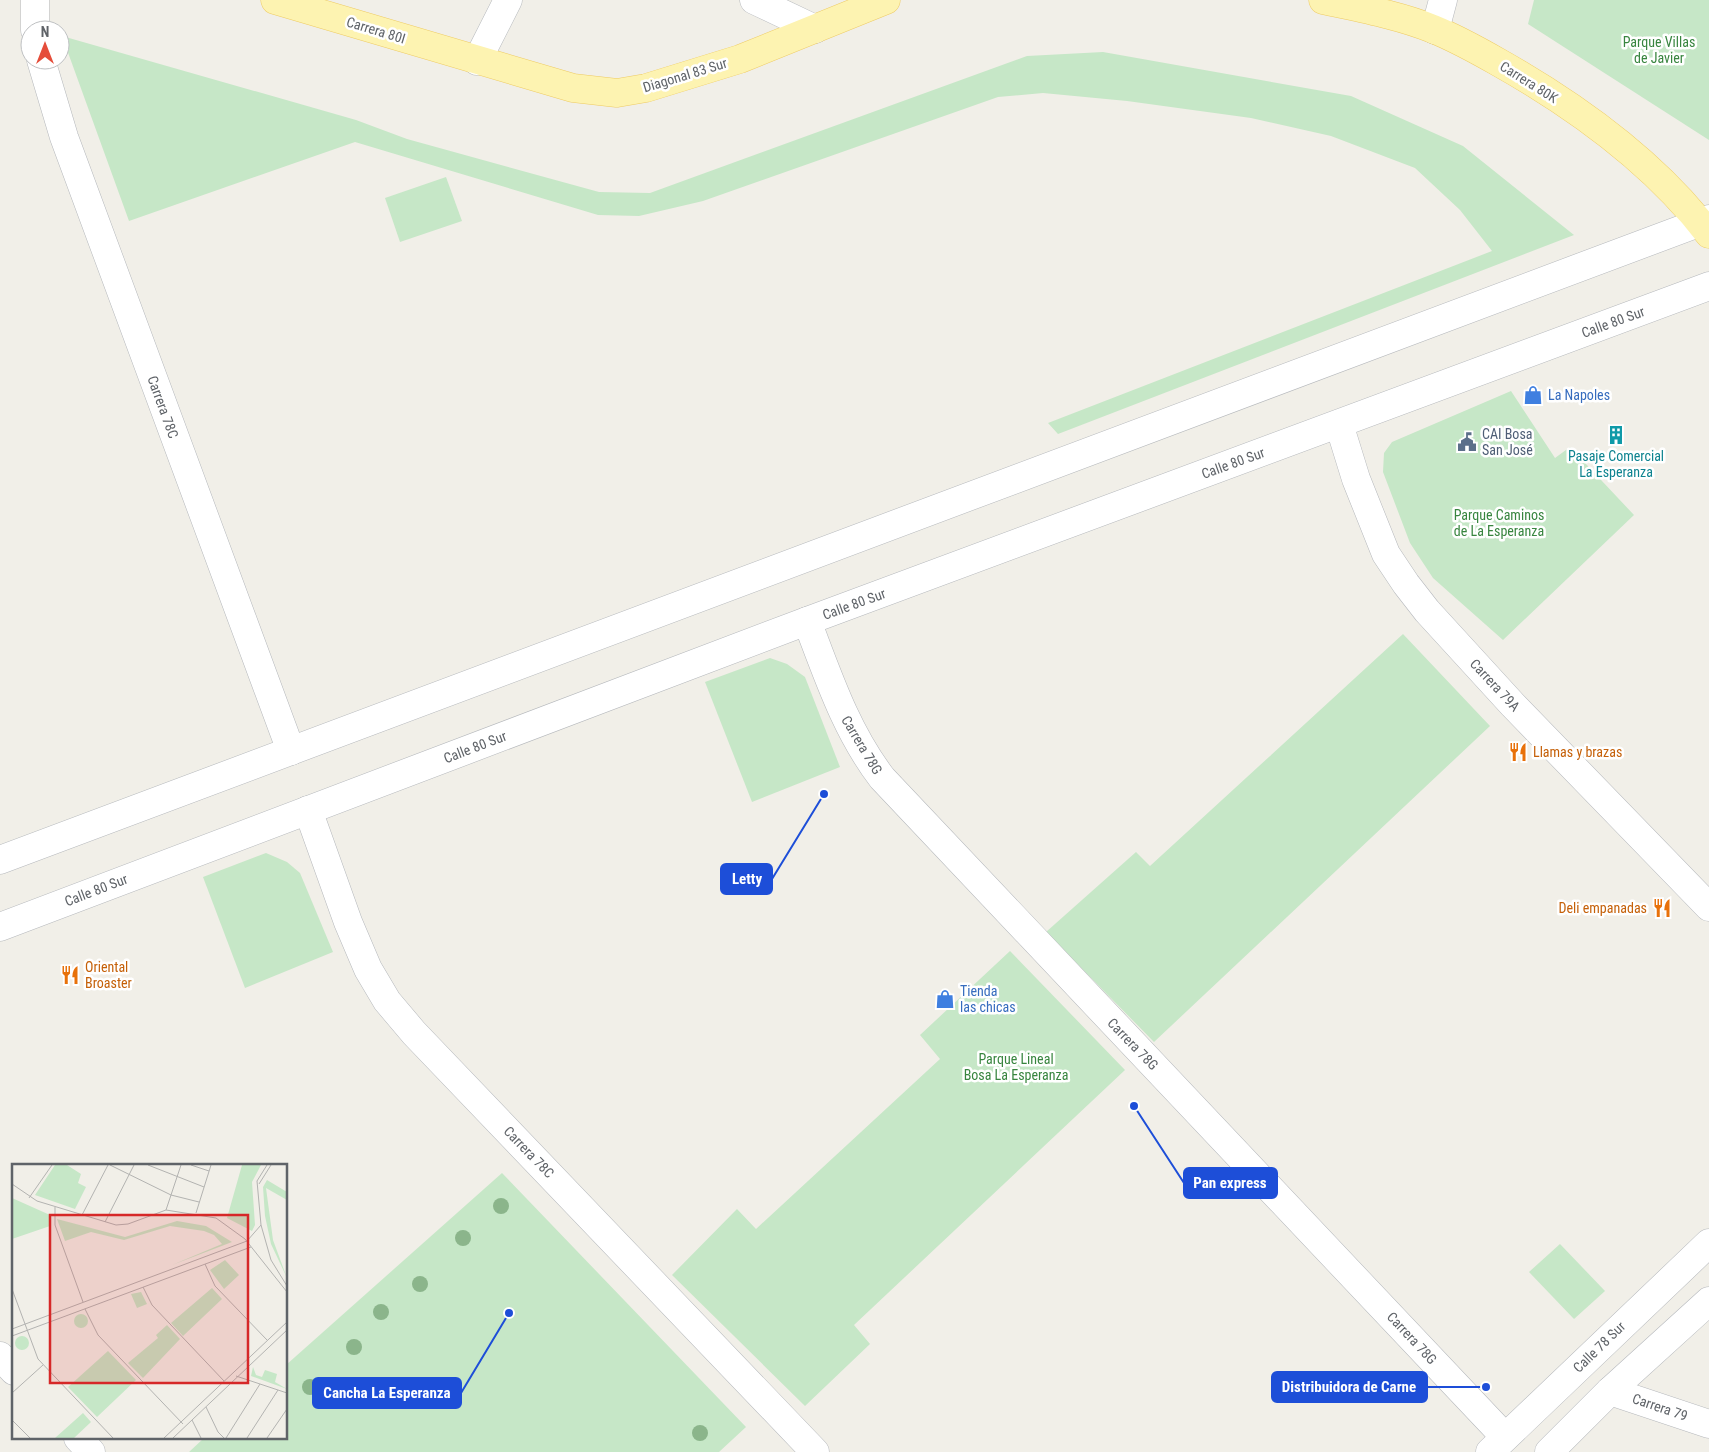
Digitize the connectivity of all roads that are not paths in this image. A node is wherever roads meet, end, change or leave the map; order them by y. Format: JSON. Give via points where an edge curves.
{"nodes":[{"id":1,"x":35,"y":0,"type":"edge"},
{"id":2,"x":278,"y":0,"type":"edge"},
{"id":3,"x":508,"y":0,"type":"edge"},
{"id":4,"x":754,"y":0,"type":"edge"},
{"id":5,"x":886,"y":0,"type":"edge"},
{"id":6,"x":1323,"y":0,"type":"edge"},
{"id":7,"x":1442,"y":0,"type":"edge"},
{"id":8,"x":35,"y":20,"type":"edge"},
{"id":9,"x":815,"y":29,"type":"junction"},
{"id":10,"x":1435,"y":30,"type":"junction"},
{"id":11,"x":477,"y":61,"type":"junction"},
{"id":12,"x":44,"y":70,"type":"edge"},
{"id":13,"x":1706,"y":225,"type":"edge"},
{"id":14,"x":1709,"y":286,"type":"edge"},
{"id":15,"x":1339,"y":424,"type":"junction"},
{"id":16,"x":807,"y":621,"type":"junction"},
{"id":17,"x":291,"y":751,"type":"junction"},
{"id":18,"x":308,"y":810,"type":"junction"},
{"id":19,"x":0,"y":860,"type":"edge"},
{"id":20,"x":1709,"y":908,"type":"edge"},
{"id":21,"x":0,"y":927,"type":"edge"},
{"id":22,"x":1709,"y":1243,"type":"edge"},
{"id":23,"x":1709,"y":1301,"type":"edge"},
{"id":24,"x":0,"y":1356,"type":"edge"},
{"id":25,"x":12,"y":1369,"type":"edge"},
{"id":26,"x":1610,"y":1390,"type":"junction"},
{"id":27,"x":1709,"y":1424,"type":"edge"},
{"id":28,"x":80,"y":1440,"type":"edge"},
{"id":29,"x":1498,"y":1445,"type":"edge"},
{"id":30,"x":91,"y":1452,"type":"edge"},
{"id":31,"x":815,"y":1452,"type":"edge"},
{"id":32,"x":1549,"y":1452,"type":"edge"}],
"edges":[{"from":1,"to":8,"type":"street"},
{"from":2,"to":11,"type":"main road","name":"Carrera 80I"},
{"from":3,"to":11,"type":"street"},
{"from":4,"to":9,"type":"street"},
{"from":5,"to":9,"type":"main road","name":"Diagonal 83 Sur"},
{"from":6,"to":10,"type":"main road","name":"Carrera 80K"},
{"from":7,"to":10,"type":"street"},
{"from":9,"to":11,"type":"main road","name":"Diagonal 83 Sur","via":[[740,59],[675,80],[617,93],[573,88]]},
{"from":10,"to":13,"type":"main road","name":"Carrera 80K","via":[[1506,67],[1580,114],[1648,169]]},
{"from":12,"to":17,"type":"street","name":"Carrera 78C","via":[[64,137]]},
{"from":13,"to":17,"type":"street"},
{"from":14,"to":15,"type":"street","name":"Calle 80 Sur"},
{"from":15,"to":16,"type":"street","name":"Calle 80 Sur"},
{"from":15,"to":20,"type":"street","name":"Carrera 79A","via":[[1356,479],[1383,546],[1406,584],[1513,704]]},
{"from":16,"to":18,"type":"street","name":"Calle 80 Sur"},
{"from":16,"to":29,"type":"street","name":"Carrera 78G","via":[[847,723],[882,778]]},
{"from":17,"to":19,"type":"street"},
{"from":18,"to":21,"type":"street","name":"Calle 80 Sur"},
{"from":18,"to":31,"type":"street","name":"Carrera 78C","via":[[358,948],[387,1001]]},
{"from":22,"to":29,"type":"street","name":"Calle 78 Sur"},
{"from":23,"to":26,"type":"street"},
{"from":24,"to":25,"type":"street"},
{"from":26,"to":27,"type":"street","name":"Carrera 79"},
{"from":26,"to":32,"type":"street"},
{"from":28,"to":30,"type":"street"}]}
